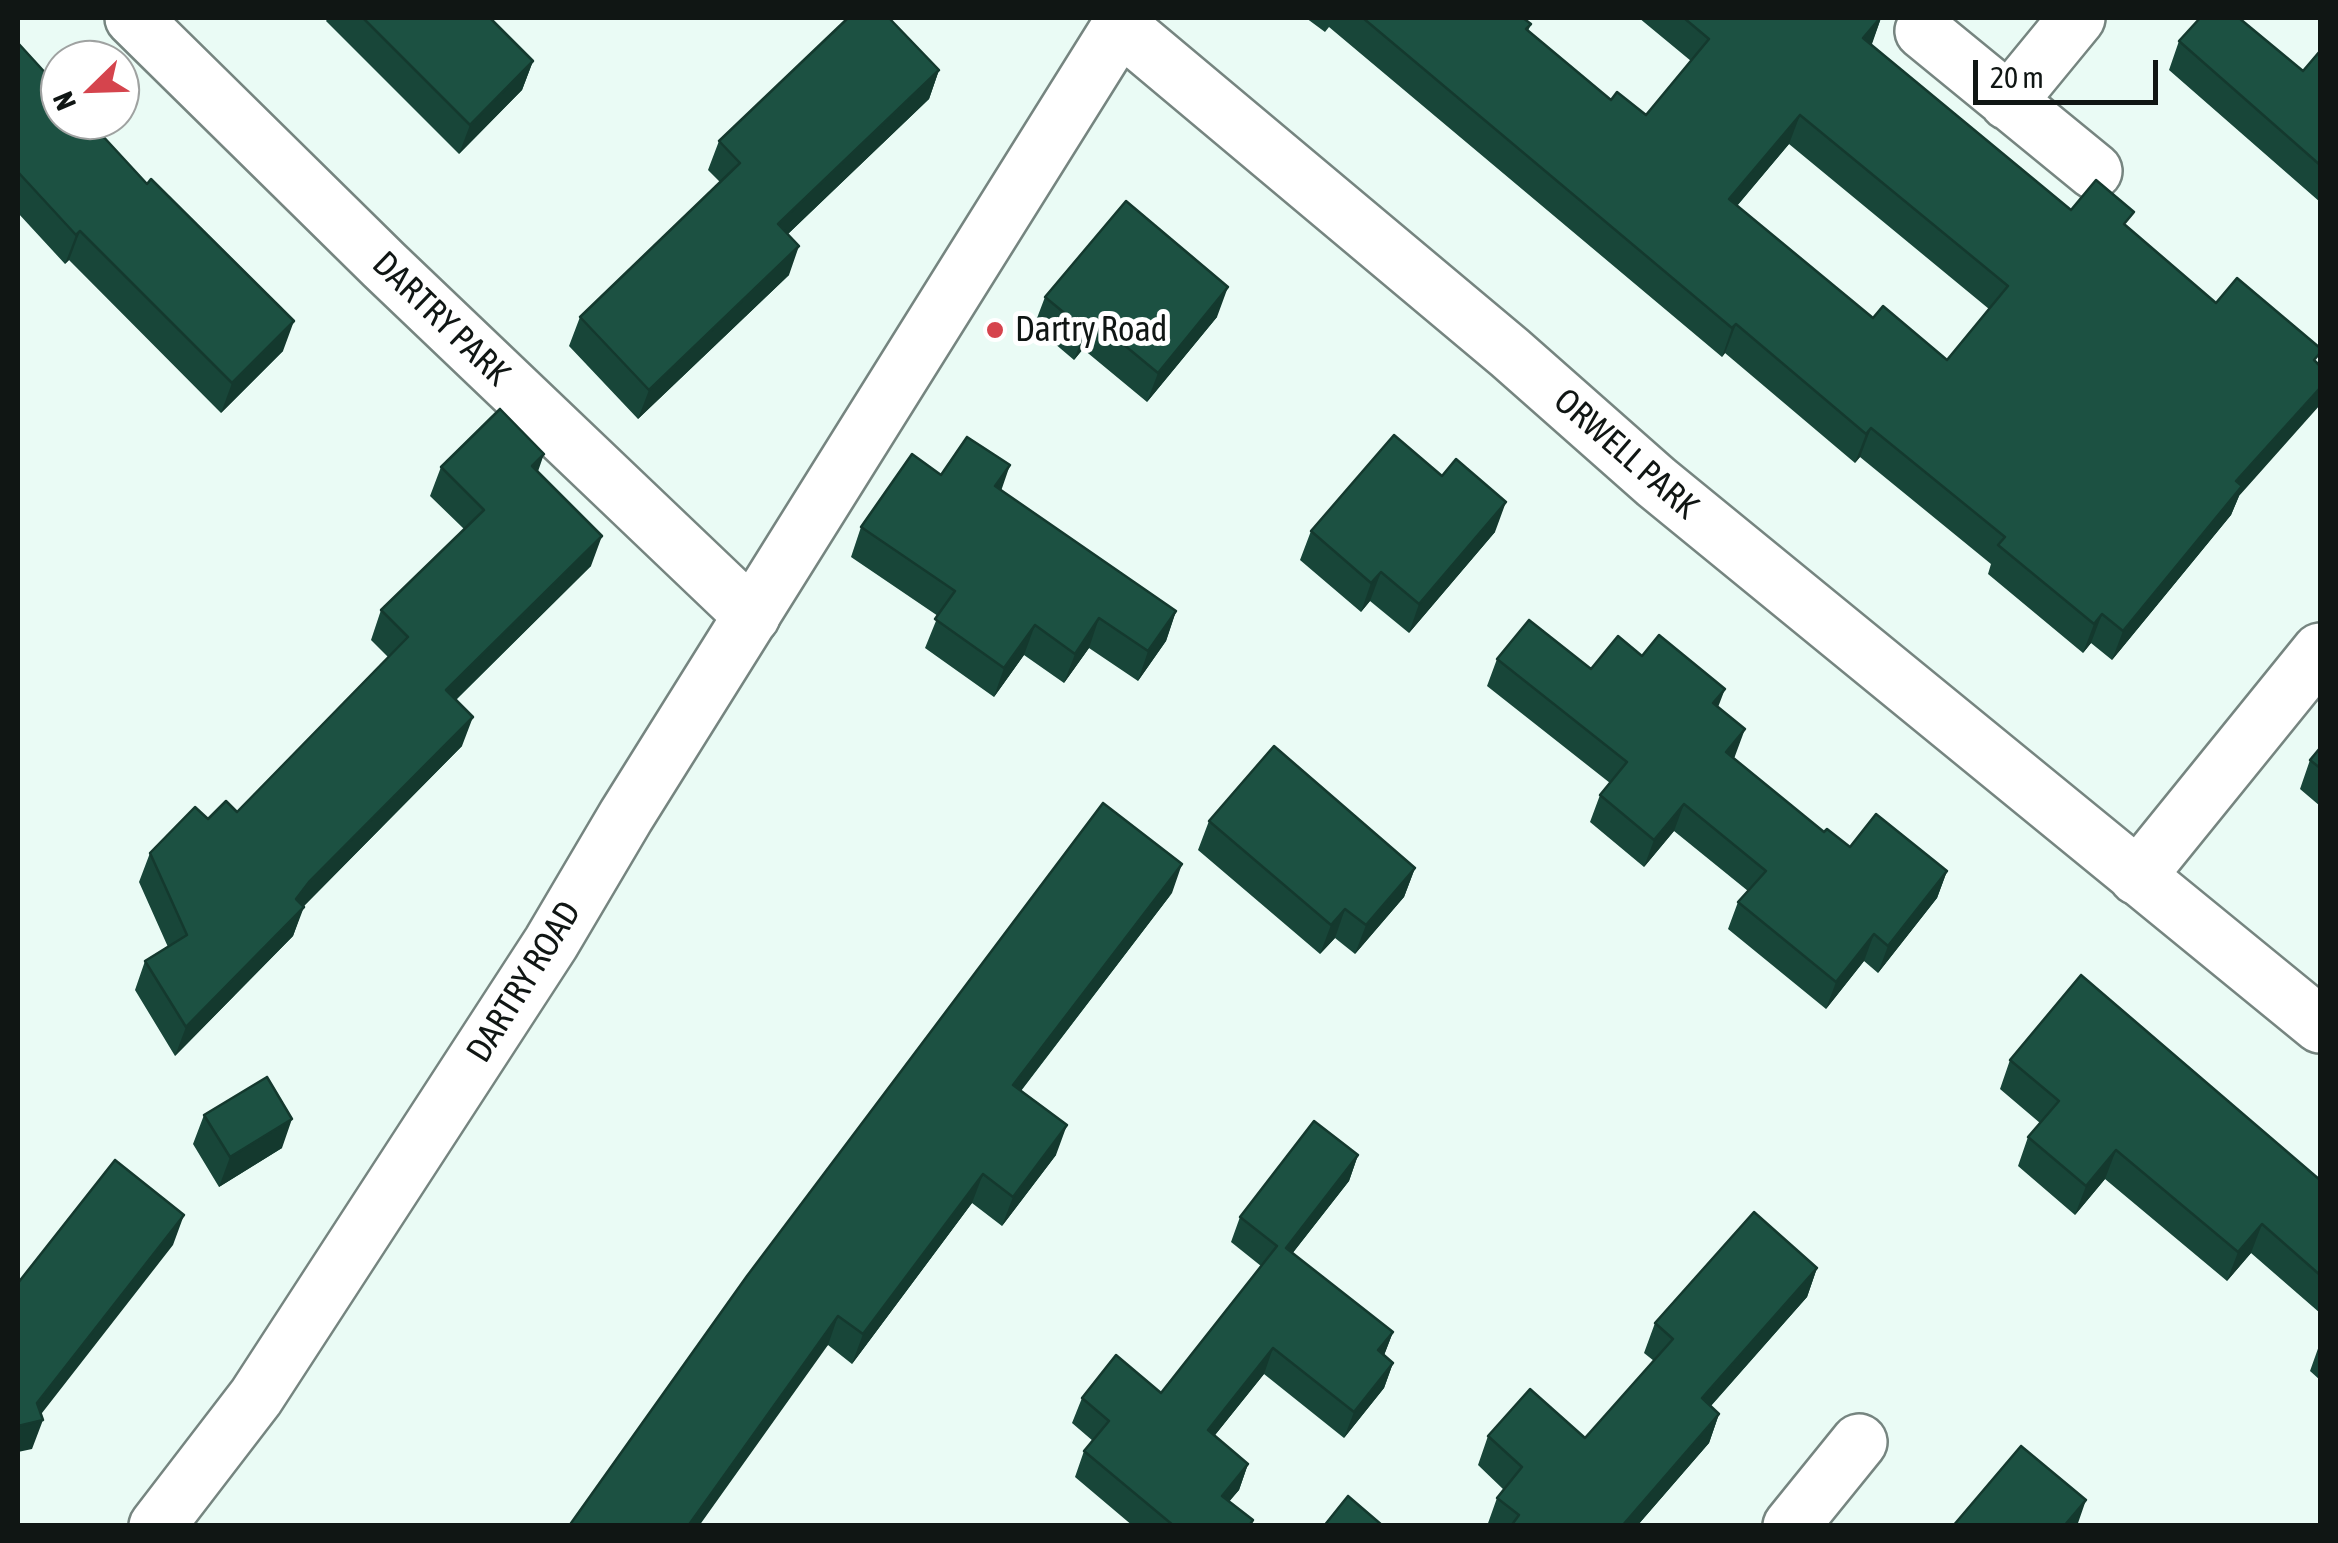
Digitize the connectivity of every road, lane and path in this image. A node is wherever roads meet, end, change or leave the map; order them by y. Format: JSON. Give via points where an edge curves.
{"nodes":[{"id":1,"x":133,"y":18,"type":"edge"},
{"id":2,"x":2078,"y":18,"type":"edge"},
{"id":3,"x":1122,"y":22,"type":"edge"},
{"id":4,"x":1923,"y":31,"type":"dead end"},
{"id":5,"x":2008,"y":102,"type":"junction"},
{"id":6,"x":2094,"y":171,"type":"dead end"},
{"id":7,"x":752,"y":616,"type":"junction"},
{"id":8,"x":2320,"y":651,"type":"edge"},
{"id":9,"x":2137,"y":877,"type":"junction"},
{"id":10,"x":2320,"y":1024,"type":"edge"},
{"id":11,"x":1859,"y":1442,"type":"dead end"},
{"id":12,"x":158,"y":1526,"type":"edge"},
{"id":13,"x":1791,"y":1526,"type":"edge"}],
"edges":[{"from":1,"to":7,"type":"street","name":"DARTRY PARK"},
{"from":2,"to":5,"type":"street"},
{"from":3,"to":7,"type":"street","name":"DARTRY ROAD"},
{"from":3,"to":9,"type":"street","name":"ORWELL PARK","via":[[1656,482]]},
{"from":4,"to":5,"type":"street"},
{"from":5,"to":6,"type":"street"},
{"from":7,"to":12,"type":"street","name":"DARTRY ROAD","via":[[551,943],[277,1364]]},
{"from":8,"to":9,"type":"street"},
{"from":9,"to":10,"type":"street","name":"ORWELL PARK"},
{"from":11,"to":13,"type":"street"}]}
